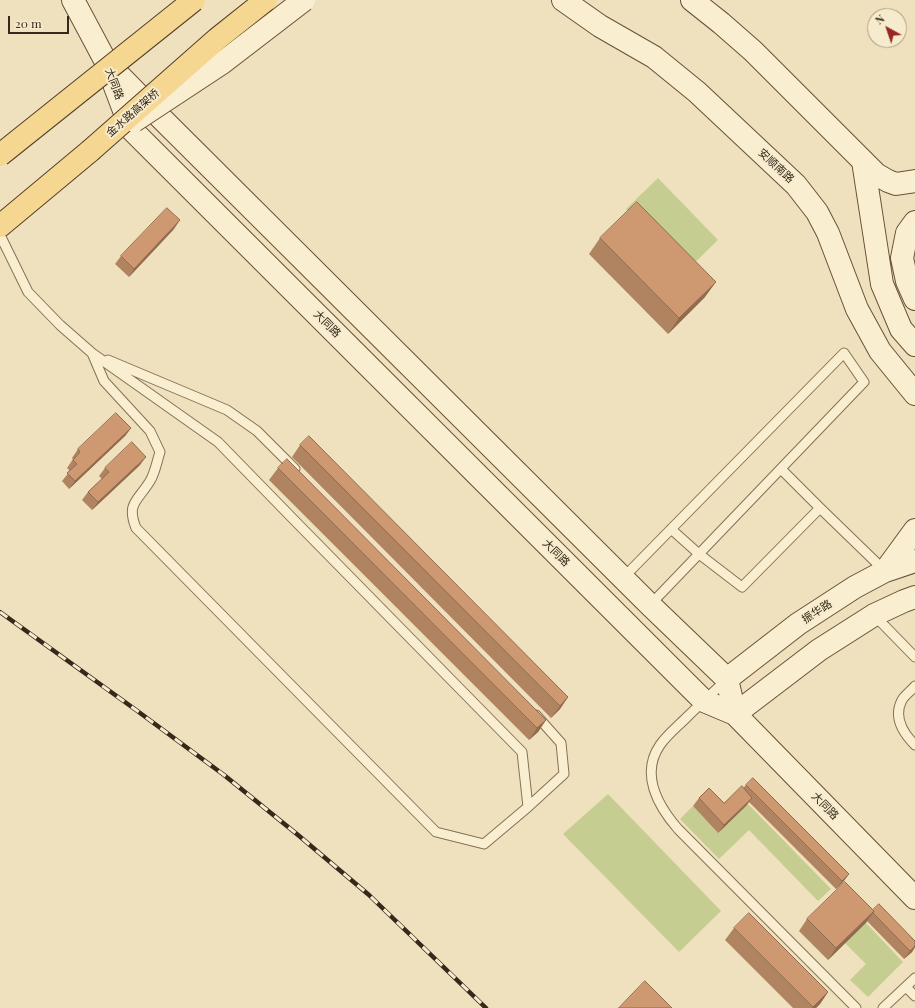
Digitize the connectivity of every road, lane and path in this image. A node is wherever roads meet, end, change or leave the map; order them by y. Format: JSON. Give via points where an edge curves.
{"nodes":[{"id":1,"x":72,"y":0,"type":"edge"},
{"id":2,"x":194,"y":0,"type":"edge"},
{"id":3,"x":266,"y":0,"type":"edge"},
{"id":4,"x":304,"y":0,"type":"edge"},
{"id":5,"x":563,"y":0,"type":"edge"},
{"id":6,"x":692,"y":0,"type":"edge"},
{"id":7,"x":105,"y":60,"type":"junction"},
{"id":8,"x":90,"y":150,"type":"junction"},
{"id":9,"x":0,"y":155,"type":"edge"},
{"id":10,"x":863,"y":161,"type":"junction"},
{"id":11,"x":915,"y":181,"type":"edge"},
{"id":12,"x":915,"y":222,"type":"edge"},
{"id":13,"x":0,"y":226,"type":"edge"},
{"id":14,"x":0,"y":235,"type":"edge"},
{"id":15,"x":915,"y":299,"type":"edge"},
{"id":16,"x":915,"y":346,"type":"edge"},
{"id":17,"x":92,"y":353,"type":"junction"},
{"id":18,"x":915,"y":394,"type":"edge"},
{"id":19,"x":781,"y":469,"type":"junction"},
{"id":20,"x":299,"y":473,"type":"edge"},
{"id":21,"x":820,"y":508,"type":"junction"},
{"id":22,"x":671,"y":529,"type":"junction"},
{"id":23,"x":915,"y":530,"type":"edge"},
{"id":24,"x":699,"y":554,"type":"junction"},
{"id":25,"x":915,"y":561,"type":"edge"},
{"id":26,"x":885,"y":571,"type":"junction"},
{"id":27,"x":623,"y":578,"type":"junction"},
{"id":28,"x":915,"y":597,"type":"edge"},
{"id":29,"x":650,"y":605,"type":"junction"},
{"id":30,"x":874,"y":615,"type":"junction"},
{"id":31,"x":915,"y":657,"type":"edge"},
{"id":32,"x":728,"y":679,"type":"junction"},
{"id":33,"x":915,"y":686,"type":"edge"},
{"id":34,"x":704,"y":701,"type":"junction"},
{"id":35,"x":532,"y":711,"type":"edge"},
{"id":36,"x":735,"y":714,"type":"junction"},
{"id":37,"x":915,"y":745,"type":"edge"},
{"id":38,"x":528,"y":807,"type":"junction"},
{"id":39,"x":915,"y":898,"type":"edge"},
{"id":40,"x":915,"y":978,"type":"edge"},
{"id":41,"x":906,"y":987,"type":"junction"},
{"id":42,"x":915,"y":996,"type":"edge"},
{"id":43,"x":856,"y":1008,"type":"edge"},
{"id":44,"x":883,"y":1008,"type":"edge"}],
"edges":[{"from":1,"to":7,"type":"street"},
{"from":2,"to":9,"type":"main road","bridge":true},
{"from":3,"to":8,"type":"main road","name":"金水路高架桥","bridge":true,"via":[[217,39]]},
{"from":4,"to":8,"type":"street","bridge":true,"via":[[222,63]]},
{"from":5,"to":18,"type":"street","name":"安顺南路","via":[[600,26],[654,57],[697,92],[796,184],[817,212],[828,233],[857,309],[880,351]]},
{"from":6,"to":10,"type":"street","via":[[752,51]]},
{"from":7,"to":27,"type":"street","name":"大同路"},
{"from":7,"to":34,"type":"street","name":"大同路","via":[[131,129]]},
{"from":8,"to":13,"type":"main road","name":"金水路高架桥"},
{"from":10,"to":11,"type":"street","via":[[888,182],[896,184]]},
{"from":10,"to":16,"type":"street","via":[[882,284],[901,329]]},
{"from":12,"to":15,"type":"street","via":[[907,234],[902,258],[907,281]]},
{"from":14,"to":17,"type":"lane","via":[[28,292]]},
{"from":17,"to":20,"type":"lane","via":[[227,410],[257,431]]},
{"from":17,"to":38,"type":"lane","via":[[218,442],[522,752]]},
{"from":17,"to":38,"type":"lane","via":[[104,381],[150,431],[160,452],[150,480],[132,506],[132,519],[136,528],[436,832],[484,844]]},
{"from":19,"to":21,"type":"lane"},
{"from":19,"to":22,"type":"lane","via":[[864,382],[844,353]]},
{"from":19,"to":24,"type":"lane"},
{"from":21,"to":24,"type":"lane","via":[[742,587]]},
{"from":21,"to":26,"type":"lane"},
{"from":22,"to":24,"type":"lane"},
{"from":22,"to":27,"type":"lane"},
{"from":23,"to":26,"type":"street"},
{"from":24,"to":29,"type":"lane"},
{"from":25,"to":26,"type":"street","name":"振华路"},
{"from":26,"to":32,"type":"street","name":"振华路","via":[[798,624]]},
{"from":27,"to":29,"type":"street","name":"大同路"},
{"from":28,"to":30,"type":"street"},
{"from":29,"to":32,"type":"street","name":"大同路"},
{"from":30,"to":31,"type":"lane"},
{"from":30,"to":36,"type":"street","via":[[819,650]]},
{"from":32,"to":34,"type":"lane"},
{"from":32,"to":36,"type":"street"},
{"from":33,"to":37,"type":"lane","via":[[902,700],[898,711],[899,722],[904,732]]},
{"from":34,"to":36,"type":"street","name":"大同路"},
{"from":34,"to":43,"type":"lane","via":[[668,734],[655,755],[652,783],[661,806],[678,829]]},
{"from":35,"to":38,"type":"lane","via":[[561,743],[564,774]]},
{"from":36,"to":39,"type":"street","name":"大同路"},
{"from":40,"to":41,"type":"lane"},
{"from":41,"to":42,"type":"lane"},
{"from":41,"to":44,"type":"lane"}]}
